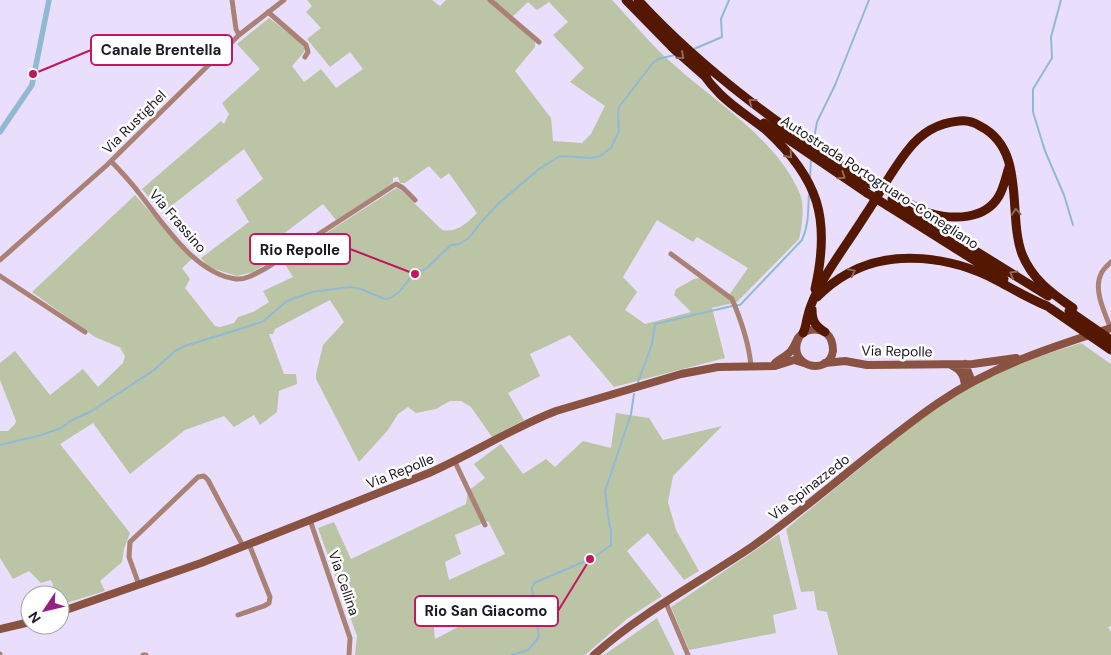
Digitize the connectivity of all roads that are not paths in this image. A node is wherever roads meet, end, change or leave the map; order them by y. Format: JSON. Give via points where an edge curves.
{"nodes":[{"id":1,"x":232,"y":0,"type":"edge"},
{"id":2,"x":284,"y":0,"type":"edge"},
{"id":3,"x":490,"y":0,"type":"edge"},
{"id":4,"x":626,"y":0,"type":"edge"},
{"id":5,"x":638,"y":0,"type":"edge"},
{"id":6,"x":268,"y":12,"type":"junction"},
{"id":7,"x":239,"y":35,"type":"junction"},
{"id":8,"x":671,"y":40,"type":"junction"},
{"id":9,"x":539,"y":42,"type":"dead end"},
{"id":10,"x":304,"y":57,"type":"dead end"},
{"id":11,"x":701,"y":68,"type":"junction"},
{"id":12,"x":819,"y":156,"type":"junction"},
{"id":13,"x":111,"y":162,"type":"junction"},
{"id":14,"x":1010,"y":166,"type":"junction"},
{"id":15,"x":870,"y":186,"type":"junction"},
{"id":16,"x":415,"y":200,"type":"dead end"},
{"id":17,"x":892,"y":200,"type":"junction"},
{"id":18,"x":671,"y":254,"type":"dead end"},
{"id":19,"x":0,"y":260,"type":"edge"},
{"id":20,"x":1111,"y":262,"type":"edge"},
{"id":21,"x":0,"y":276,"type":"edge"},
{"id":22,"x":813,"y":301,"type":"junction"},
{"id":23,"x":1048,"y":307,"type":"junction"},
{"id":24,"x":1071,"y":309,"type":"junction"},
{"id":25,"x":1111,"y":328,"type":"edge"},
{"id":26,"x":85,"y":332,"type":"dead end"},
{"id":27,"x":825,"y":332,"type":"junction"},
{"id":28,"x":1111,"y":334,"type":"edge"},
{"id":29,"x":801,"y":335,"type":"junction"},
{"id":30,"x":1111,"y":340,"type":"edge"},
{"id":31,"x":833,"y":344,"type":"junction"},
{"id":32,"x":1111,"y":350,"type":"edge"},
{"id":33,"x":1023,"y":358,"type":"junction"},
{"id":34,"x":845,"y":361,"type":"junction"},
{"id":35,"x":804,"y":363,"type":"junction"},
{"id":36,"x":824,"y":364,"type":"junction"},
{"id":37,"x":969,"y":364,"type":"junction"},
{"id":38,"x":950,"y":365,"type":"junction"},
{"id":39,"x":751,"y":366,"type":"junction"},
{"id":40,"x":768,"y":366,"type":"junction"},
{"id":41,"x":992,"y":372,"type":"junction"},
{"id":42,"x":969,"y":384,"type":"junction"},
{"id":43,"x":455,"y":462,"type":"junction"},
{"id":44,"x":310,"y":520,"type":"junction"},
{"id":45,"x":485,"y":525,"type":"dead end"},
{"id":46,"x":246,"y":545,"type":"junction"},
{"id":47,"x":139,"y":585,"type":"junction"},
{"id":48,"x":666,"y":603,"type":"junction"},
{"id":49,"x":70,"y":609,"type":"edge"},
{"id":50,"x":238,"y":616,"type":"dead end"},
{"id":51,"x":20,"y":624,"type":"edge"},
{"id":52,"x":0,"y":629,"type":"edge"},
{"id":53,"x":349,"y":655,"type":"edge"},
{"id":54,"x":594,"y":655,"type":"edge"},
{"id":55,"x":688,"y":655,"type":"edge"}],
"edges":[{"from":1,"to":7,"type":"street"},
{"from":2,"to":6,"type":"street","name":"Via Rustighel"},
{"from":3,"to":9,"type":"street"},
{"from":4,"to":8,"type":"highway","name":"Autostrada Portogruaro-Conegliano"},
{"from":5,"to":8,"type":"highway","name":"Autostrada Portogruaro-Conegliano"},
{"from":6,"to":7,"type":"street","name":"Via Rustighel"},
{"from":6,"to":10,"type":"street","via":[[306,45],[308,52]]},
{"from":7,"to":13,"type":"street","name":"Via Rustighel"},
{"from":8,"to":11,"type":"highway","name":"Autostrada Portogruaro-Conegliano"},
{"from":12,"to":11,"type":"highway","name":"Autostrada Portogruaro-Conegliano","one_way":true,"via":[[806,141]]},
{"from":11,"to":12,"type":"highway","name":"Autostrada Portogruaro-Conegliano","via":[[734,100],[805,151]]},
{"from":11,"to":22,"type":"highway","one_way":true,"via":[[720,94],[774,138],[795,161],[814,194],[821,216],[822,255]]},
{"from":12,"to":15,"type":"highway","name":"Autostrada Portogruaro-Conegliano","one_way":true},
{"from":12,"to":15,"type":"highway","name":"Autostrada Portogruaro-Conegliano","via":[[842,166]]},
{"from":13,"to":16,"type":"street","name":"Via Frassino","via":[[191,256],[206,268],[236,279],[247,278],[268,267],[396,184]]},
{"from":13,"to":19,"type":"street","name":"Via Rustighel"},
{"from":14,"to":17,"type":"highway","via":[[998,196],[982,212],[970,216],[952,218],[927,213]]},
{"from":14,"to":22,"type":"highway","via":[[996,138],[976,123],[952,121],[928,130],[903,157]]},
{"from":24,"to":14,"type":"highway","one_way":true,"via":[[1049,292],[1028,267],[1017,236]]},
{"from":15,"to":17,"type":"highway","name":"Autostrada Portogruaro-Conegliano","bridge":true},
{"from":15,"to":17,"type":"highway","bridge":true},
{"from":17,"to":23,"type":"highway","name":"Autostrada Portogruaro-Conegliano"},
{"from":24,"to":17,"type":"highway","name":"Autostrada Portogruaro-Conegliano","one_way":true},
{"from":18,"to":39,"type":"street","via":[[732,299]]},
{"from":20,"to":25,"type":"street","via":[[1101,273],[1099,284]]},
{"from":21,"to":26,"type":"street"},
{"from":22,"to":23,"type":"highway","one_way":true,"via":[[832,283],[849,273],[869,264],[906,258],[940,260],[964,266]]},
{"from":22,"to":27,"type":"highway","via":[[812,319],[816,327]]},
{"from":22,"to":29,"type":"highway"},
{"from":23,"to":32,"type":"highway","name":"Autostrada Portogruaro-Conegliano","bridge":true},
{"from":24,"to":28,"type":"highway"},
{"from":24,"to":30,"type":"highway","name":"Autostrada Portogruaro-Conegliano","bridge":true},
{"from":25,"to":33,"type":"street"},
{"from":27,"to":29,"type":"street","via":[[814,329]]},
{"from":27,"to":31,"type":"street","name":"Via Repolle"},
{"from":29,"to":35,"type":"street","via":[[796,348]]},
{"from":29,"to":40,"type":"street","via":[[792,350]]},
{"from":31,"to":34,"type":"street","name":"Via Repolle"},
{"from":31,"to":36,"type":"street","via":[[832,355]]},
{"from":33,"to":37,"type":"street","name":"Via Repolle"},
{"from":33,"to":41,"type":"street","name":"Via Spinazzedo"},
{"from":34,"to":36,"type":"street","name":"Via Repolle"},
{"from":34,"to":38,"type":"street","name":"Via Repolle"},
{"from":35,"to":36,"type":"street","name":"Via Repolle"},
{"from":35,"to":40,"type":"street","name":"Via Repolle","via":[[794,360]]},
{"from":37,"to":38,"type":"street","name":"Via Repolle"},
{"from":37,"to":41,"type":"street","name":"Via Repolle"},
{"from":37,"to":42,"type":"street"},
{"from":38,"to":42,"type":"street","name":"Via Repolle","via":[[958,368]]},
{"from":39,"to":40,"type":"street","name":"Via Repolle"},
{"from":39,"to":43,"type":"street","name":"Via Repolle","via":[[718,367],[681,374],[556,411]]},
{"from":41,"to":42,"type":"street","name":"Via Spinazzedo"},
{"from":42,"to":48,"type":"street","name":"Via Spinazzedo","via":[[938,402],[752,546]]},
{"from":43,"to":44,"type":"street","name":"Via Repolle"},
{"from":43,"to":45,"type":"street"},
{"from":44,"to":46,"type":"street","name":"Via Repolle"},
{"from":44,"to":53,"type":"street","name":"Via Cellina","via":[[350,638]]},
{"from":46,"to":47,"type":"street","name":"Via Repolle"},
{"from":46,"to":47,"type":"street","via":[[208,480],[204,476],[198,477],[130,542],[129,557]]},
{"from":46,"to":50,"type":"street","via":[[270,597],[264,606]]},
{"from":47,"to":49,"type":"street","name":"Via Repolle"},
{"from":48,"to":54,"type":"street","name":"Via Spinazzedo"},
{"from":48,"to":55,"type":"street"},
{"from":51,"to":52,"type":"street"}]}
